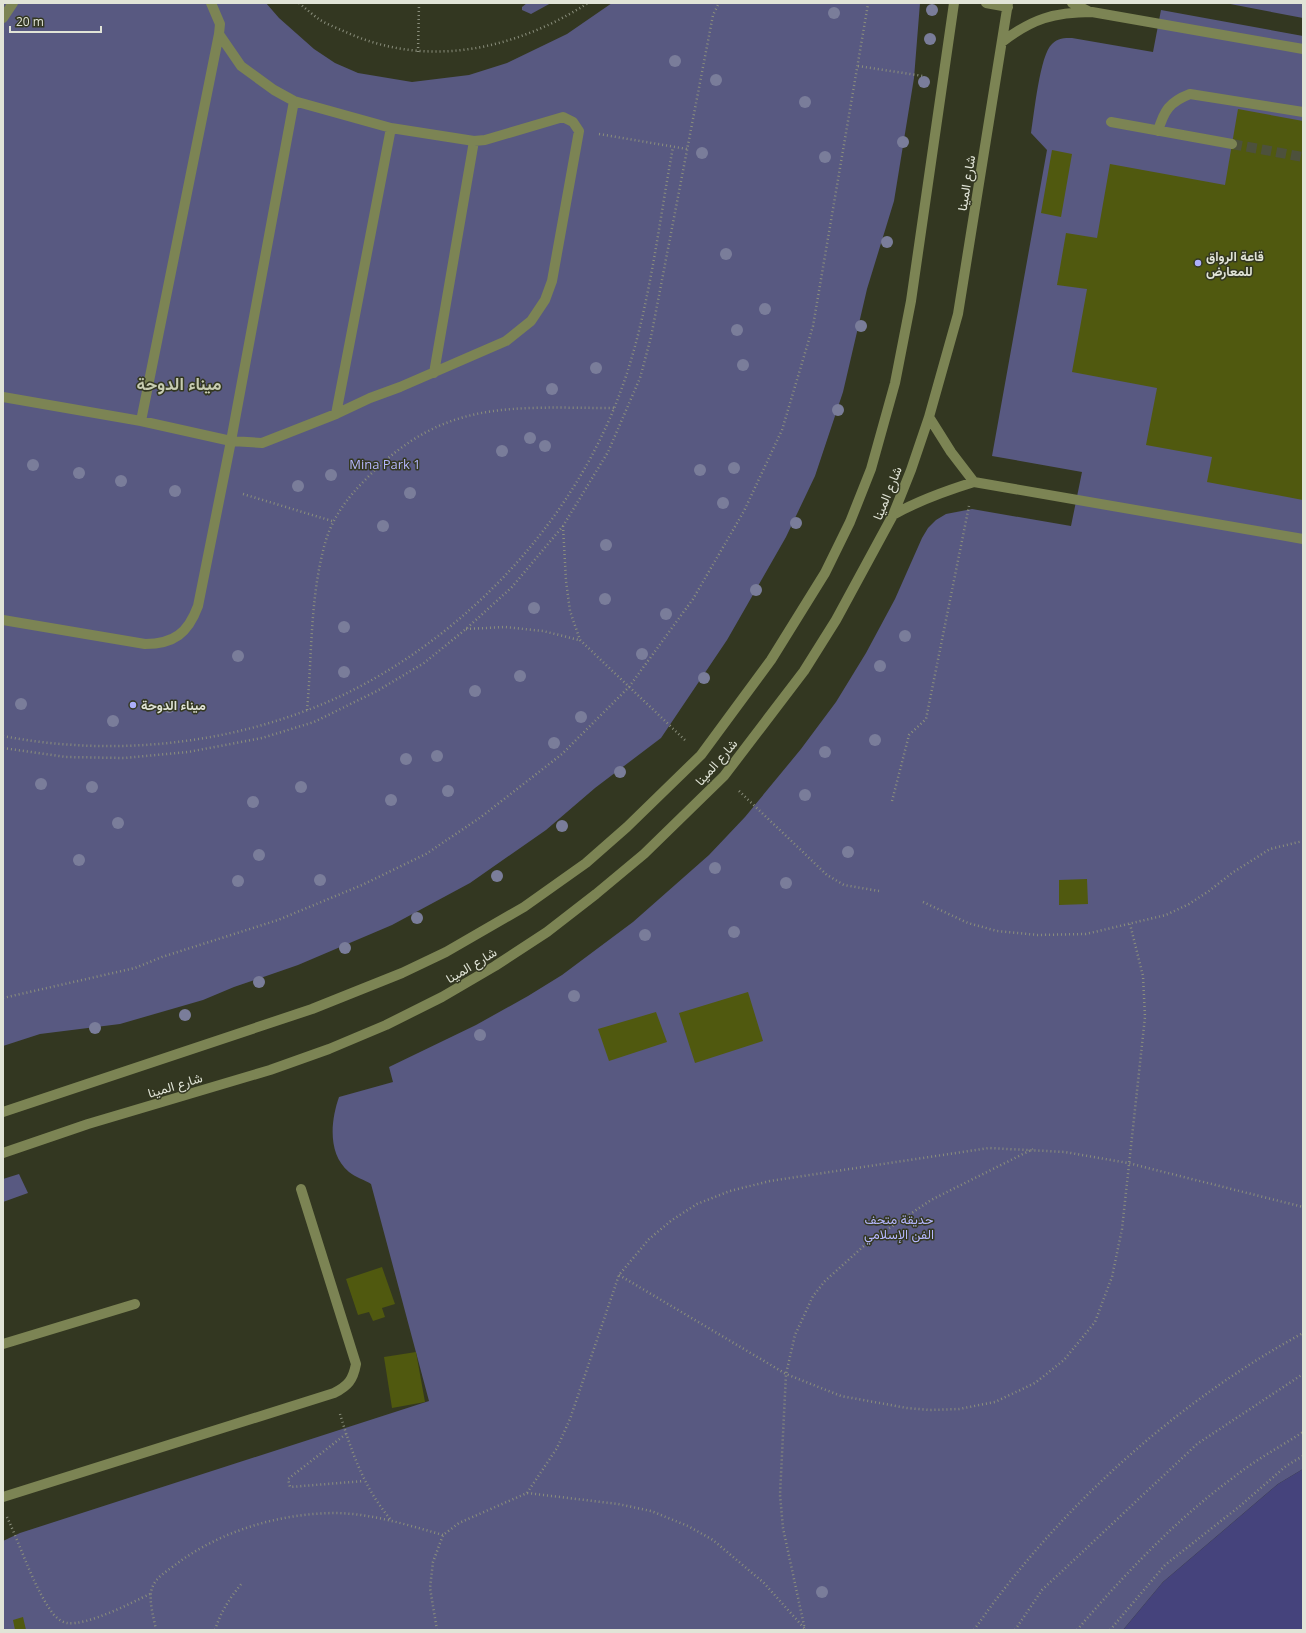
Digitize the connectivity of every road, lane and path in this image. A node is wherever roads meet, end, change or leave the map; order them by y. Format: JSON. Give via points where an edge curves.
{"nodes":[{"id":1,"x":13,"y":3,"type":"edge"},
{"id":2,"x":211,"y":3,"type":"edge"},
{"id":3,"x":299,"y":3,"type":"edge"},
{"id":4,"x":588,"y":3,"type":"edge"},
{"id":5,"x":719,"y":3,"type":"edge"},
{"id":6,"x":954,"y":3,"type":"edge"},
{"id":7,"x":986,"y":3,"type":"edge"},
{"id":8,"x":1072,"y":3,"type":"edge"},
{"id":9,"x":419,"y":4,"type":"dead end"},
{"id":10,"x":868,"y":4,"type":"edge"},
{"id":11,"x":1008,"y":5,"type":"edge"},
{"id":12,"x":1092,"y":12,"type":"junction"},
{"id":13,"x":3,"y":18,"type":"edge"},
{"id":14,"x":219,"y":34,"type":"junction"},
{"id":15,"x":1002,"y":42,"type":"junction"},
{"id":16,"x":1303,"y":49,"type":"edge"},
{"id":17,"x":418,"y":52,"type":"junction"},
{"id":18,"x":858,"y":66,"type":"junction"},
{"id":19,"x":944,"y":79,"type":"junction"},
{"id":20,"x":294,"y":101,"type":"junction"},
{"id":21,"x":1303,"y":112,"type":"edge"},
{"id":22,"x":1111,"y":122,"type":"dead end"},
{"id":23,"x":391,"y":128,"type":"junction"},
{"id":24,"x":579,"y":131,"type":"junction"},
{"id":25,"x":1158,"y":131,"type":"junction"},
{"id":26,"x":474,"y":141,"type":"junction"},
{"id":27,"x":1232,"y":144,"type":"tunnel mouth"},
{"id":28,"x":673,"y":147,"type":"junction"},
{"id":29,"x":687,"y":149,"type":"junction"},
{"id":30,"x":434,"y":373,"type":"junction"},
{"id":31,"x":3,"y":397,"type":"edge"},
{"id":32,"x":614,"y":408,"type":"junction"},
{"id":33,"x":336,"y":414,"type":"junction"},
{"id":34,"x":929,"y":417,"type":"junction"},
{"id":35,"x":140,"y":421,"type":"junction"},
{"id":36,"x":231,"y":441,"type":"junction"},
{"id":37,"x":974,"y":482,"type":"junction"},
{"id":38,"x":222,"y":488,"type":"junction"},
{"id":39,"x":893,"y":516,"type":"junction"},
{"id":40,"x":332,"y":522,"type":"junction"},
{"id":41,"x":563,"y":526,"type":"junction"},
{"id":42,"x":1303,"y":538,"type":"edge"},
{"id":43,"x":3,"y":620,"type":"edge"},
{"id":44,"x":466,"y":628,"type":"junction"},
{"id":45,"x":580,"y":640,"type":"junction"},
{"id":46,"x":629,"y":687,"type":"junction"},
{"id":47,"x":307,"y":710,"type":"junction"},
{"id":48,"x":3,"y":736,"type":"edge"},
{"id":49,"x":3,"y":748,"type":"edge"},
{"id":50,"x":701,"y":755,"type":"junction"},
{"id":51,"x":724,"y":776,"type":"junction"},
{"id":52,"x":892,"y":801,"type":"dead end"},
{"id":53,"x":1303,"y":841,"type":"edge"},
{"id":54,"x":880,"y":891,"type":"dead end"},
{"id":55,"x":923,"y":902,"type":"dead end"},
{"id":56,"x":1130,"y":924,"type":"junction"},
{"id":57,"x":3,"y":998,"type":"edge"},
{"id":58,"x":3,"y":1112,"type":"edge"},
{"id":59,"x":1034,"y":1149,"type":"junction"},
{"id":60,"x":3,"y":1153,"type":"edge"},
{"id":61,"x":1128,"y":1163,"type":"junction"},
{"id":62,"x":301,"y":1189,"type":"dead end"},
{"id":63,"x":1303,"y":1207,"type":"edge"},
{"id":64,"x":619,"y":1275,"type":"junction"},
{"id":65,"x":135,"y":1304,"type":"dead end"},
{"id":66,"x":1303,"y":1333,"type":"edge"},
{"id":67,"x":3,"y":1344,"type":"edge"},
{"id":68,"x":786,"y":1374,"type":"junction"},
{"id":69,"x":1303,"y":1374,"type":"edge"},
{"id":70,"x":1303,"y":1432,"type":"edge"},
{"id":71,"x":1303,"y":1456,"type":"edge"},
{"id":72,"x":364,"y":1481,"type":"junction"},
{"id":73,"x":527,"y":1493,"type":"junction"},
{"id":74,"x":3,"y":1498,"type":"edge"},
{"id":75,"x":3,"y":1510,"type":"edge"},
{"id":76,"x":392,"y":1520,"type":"junction"},
{"id":77,"x":443,"y":1536,"type":"junction"},
{"id":78,"x":242,"y":1583,"type":"dead end"},
{"id":79,"x":150,"y":1594,"type":"junction"},
{"id":80,"x":156,"y":1630,"type":"edge"},
{"id":81,"x":215,"y":1630,"type":"edge"},
{"id":82,"x":438,"y":1630,"type":"edge"},
{"id":83,"x":805,"y":1630,"type":"edge"},
{"id":84,"x":974,"y":1630,"type":"edge"},
{"id":85,"x":1015,"y":1630,"type":"edge"},
{"id":86,"x":1077,"y":1630,"type":"edge"},
{"id":87,"x":1110,"y":1630,"type":"edge"}],
"edges":[{"from":1,"to":13,"type":"street"},
{"from":2,"to":14,"type":"street","via":[[220,24]]},
{"from":3,"to":17,"type":"path","via":[[321,20],[368,42]]},
{"from":4,"to":17,"type":"path","via":[[568,16],[519,38],[469,51]]},
{"from":5,"to":29,"type":"path","via":[[713,15]]},
{"from":6,"to":19,"type":"street","name":"شارع المينا"},
{"from":7,"to":11,"type":"street"},
{"from":8,"to":12,"type":"street"},
{"from":9,"to":17,"type":"path"},
{"from":10,"to":18,"type":"path"},
{"from":11,"to":15,"type":"street","name":"شارع المينا"},
{"from":12,"to":15,"type":"street","via":[[1068,12],[1044,17],[1021,28]]},
{"from":12,"to":16,"type":"street"},
{"from":14,"to":20,"type":"street","via":[[241,66]]},
{"from":14,"to":35,"type":"street"},
{"from":15,"to":34,"type":"street","name":"شارع المينا","via":[[958,314]]},
{"from":18,"to":19,"type":"path"},
{"from":18,"to":46,"type":"path","via":[[813,326],[782,430],[744,511],[693,599]]},
{"from":19,"to":50,"type":"street","name":"شارع المينا","via":[[911,301],[895,383],[871,469],[850,522],[825,573],[772,660]]},
{"from":20,"to":23,"type":"street"},
{"from":20,"to":36,"type":"street"},
{"from":21,"to":25,"type":"street","via":[[1190,94],[1178,98],[1168,107]]},
{"from":22,"to":25,"type":"street"},
{"from":23,"to":26,"type":"street"},
{"from":23,"to":33,"type":"street"},
{"from":24,"to":26,"type":"street","via":[[573,122],[563,117]]},
{"from":24,"to":28,"type":"path"},
{"from":24,"to":30,"type":"street","via":[[552,281],[545,300],[530,321],[506,341]]},
{"from":25,"to":27,"type":"street"},
{"from":26,"to":30,"type":"street"},
{"from":28,"to":29,"type":"path"},
{"from":28,"to":32,"type":"path","via":[[638,341]]},
{"from":29,"to":41,"type":"path","via":[[651,337],[640,378],[608,452]]},
{"from":30,"to":33,"type":"street"},
{"from":31,"to":35,"type":"street"},
{"from":32,"to":40,"type":"path","via":[[510,408],[463,416],[434,427],[385,460],[355,491]]},
{"from":32,"to":47,"type":"path","via":[[594,451],[555,514],[525,553],[492,589],[456,622],[420,649],[363,684]]},
{"from":33,"to":36,"type":"street","via":[[262,443]]},
{"from":34,"to":37,"type":"street"},
{"from":34,"to":39,"type":"street","name":"شارع المينا"},
{"from":35,"to":36,"type":"street"},
{"from":36,"to":38,"type":"street"},
{"from":37,"to":39,"type":"street","via":[[934,494]]},
{"from":37,"to":42,"type":"street"},
{"from":37,"to":52,"type":"path","via":[[926,719],[909,735]]},
{"from":38,"to":40,"type":"path"},
{"from":38,"to":43,"type":"street","via":[[198,606],[189,625],[173,639],[159,644],[145,644]]},
{"from":39,"to":51,"type":"street","name":"شارع المينا","via":[[836,620],[804,671]]},
{"from":40,"to":47,"type":"path","via":[[317,576]]},
{"from":41,"to":44,"type":"path","via":[[512,587]]},
{"from":41,"to":45,"type":"path","via":[[570,611]]},
{"from":44,"to":45,"type":"path","via":[[505,626],[543,631]]},
{"from":44,"to":49,"type":"path","via":[[424,663],[377,691],[314,722],[262,738],[188,752],[124,758],[66,757]]},
{"from":45,"to":46,"type":"path"},
{"from":46,"to":50,"type":"path"},
{"from":46,"to":57,"type":"path","via":[[562,754],[481,817],[426,854],[362,885],[278,920],[135,968]]},
{"from":47,"to":48,"type":"path","via":[[224,734],[145,746],[75,746]]},
{"from":50,"to":58,"type":"street","name":"شارع المينا","via":[[586,863],[524,907],[446,952],[402,973],[312,1009]]},
{"from":51,"to":54,"type":"path","via":[[827,875],[844,885]]},
{"from":51,"to":60,"type":"street","name":"شارع المينا","via":[[644,854],[596,894],[540,936],[442,997],[379,1028],[270,1070],[88,1124]]},
{"from":53,"to":56,"type":"path","via":[[1270,850],[1189,904],[1166,915]]},
{"from":55,"to":56,"type":"path","via":[[968,923],[997,931],[1038,935],[1086,934]]},
{"from":56,"to":61,"type":"path","via":[[1143,976],[1145,1017]]},
{"from":59,"to":61,"type":"path"},
{"from":59,"to":64,"type":"path","via":[[988,1148],[770,1181],[730,1191],[696,1204],[672,1220],[649,1240]]},
{"from":59,"to":68,"type":"path","via":[[931,1200],[866,1244],[825,1281],[813,1296],[796,1335]]},
{"from":61,"to":63,"type":"path"},
{"from":61,"to":68,"type":"path","via":[[1122,1229],[1112,1277],[1095,1322],[1064,1360],[1034,1382],[995,1402],[959,1409],[930,1410],[841,1396]]},
{"from":62,"to":74,"type":"street","via":[[356,1364],[354,1377],[346,1387],[334,1393]]},
{"from":64,"to":68,"type":"path"},
{"from":64,"to":73,"type":"path","via":[[570,1419],[557,1448]]},
{"from":65,"to":67,"type":"street"},
{"from":66,"to":84,"type":"path","via":[[1235,1374],[1184,1410],[1131,1454],[1035,1551]]},
{"from":68,"to":83,"type":"path","via":[[780,1495],[783,1528]]},
{"from":69,"to":85,"type":"path","via":[[1197,1444],[1042,1590]]},
{"from":70,"to":86,"type":"path","via":[[1234,1476],[1176,1525]]},
{"from":71,"to":87,"type":"path","via":[[1286,1466],[1165,1566]]},
{"from":72,"to":72,"type":"path","via":[[346,1434],[288,1479],[290,1487]]},
{"from":72,"to":76,"type":"path","via":[[377,1503]]},
{"from":73,"to":77,"type":"path","via":[[459,1523]]},
{"from":73,"to":83,"type":"path","via":[[625,1505],[651,1511],[688,1526],[714,1540],[764,1583]]},
{"from":75,"to":79,"type":"path","via":[[41,1593],[58,1619],[73,1624],[106,1615]]},
{"from":76,"to":77,"type":"path"},
{"from":76,"to":79,"type":"path","via":[[337,1513],[303,1515],[241,1529],[183,1559],[158,1578]]},
{"from":77,"to":82,"type":"path","via":[[433,1562],[430,1588]]},
{"from":78,"to":81,"type":"path","via":[[219,1616]]},
{"from":79,"to":80,"type":"path"}]}
